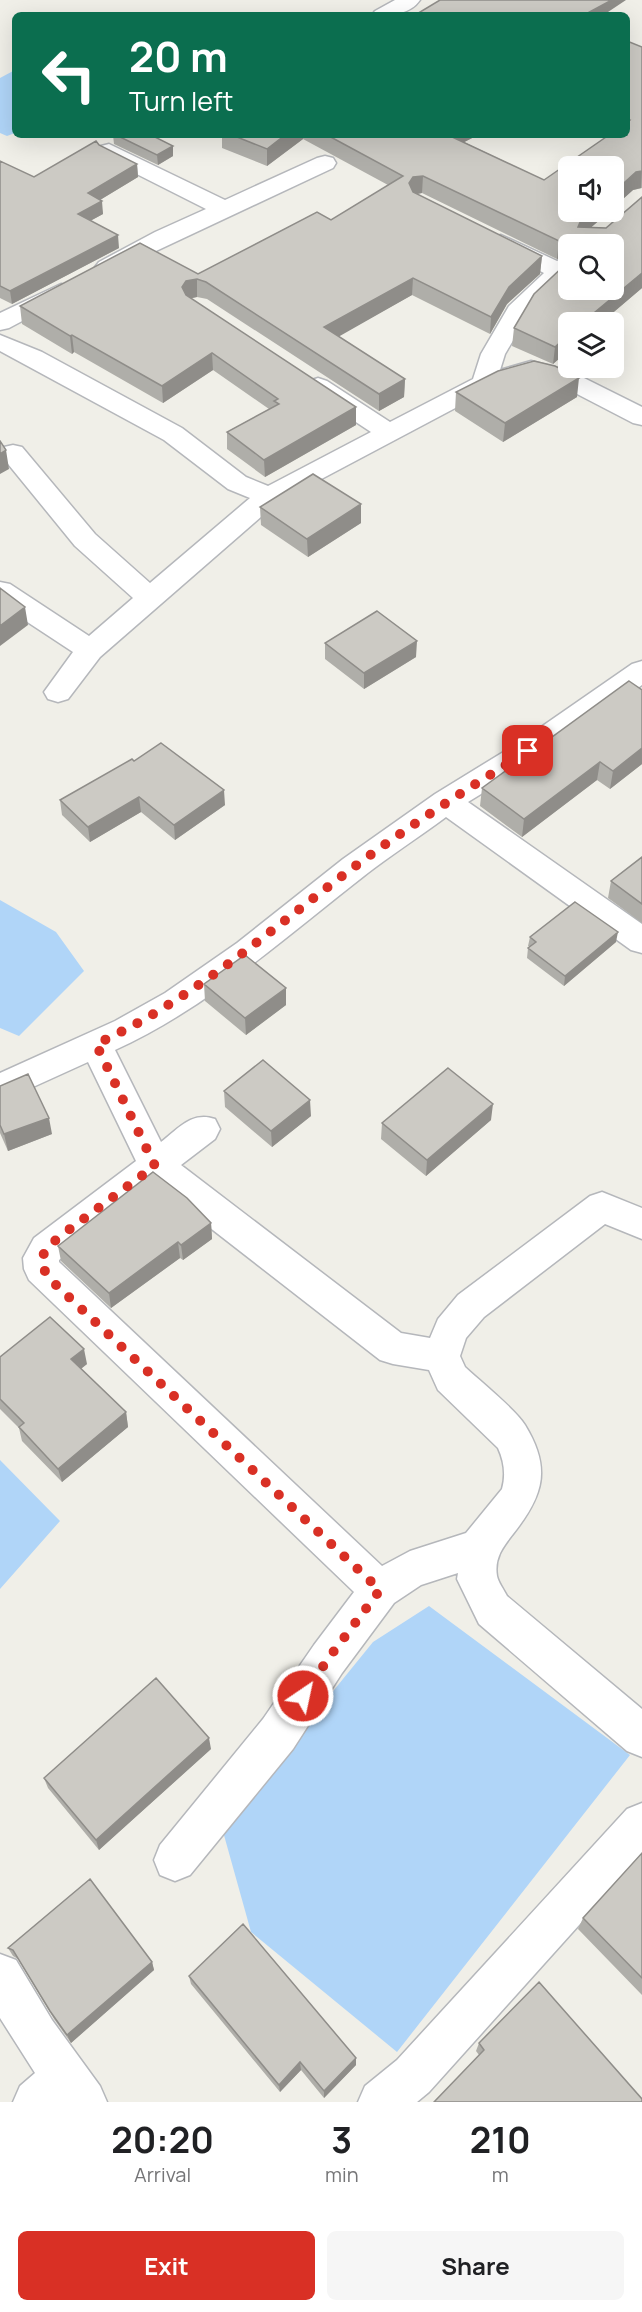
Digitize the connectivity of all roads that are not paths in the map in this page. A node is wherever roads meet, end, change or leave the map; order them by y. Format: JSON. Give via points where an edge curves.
{"nodes":[{"id":1,"x":410,"y":0,"type":"edge"},
{"id":2,"x":388,"y":12,"type":"edge"},
{"id":3,"x":110,"y":151,"type":"edge"},
{"id":4,"x":325,"y":163,"type":"dead end"},
{"id":5,"x":225,"y":209,"type":"junction"},
{"id":6,"x":485,"y":234,"type":"edge"},
{"id":7,"x":558,"y":264,"type":"edge"},
{"id":8,"x":558,"y":272,"type":"edge"},
{"id":9,"x":0,"y":322,"type":"edge"},
{"id":10,"x":0,"y":342,"type":"edge"},
{"id":11,"x":303,"y":376,"type":"edge"},
{"id":12,"x":484,"y":383,"type":"junction"},
{"id":13,"x":642,"y":417,"type":"edge"},
{"id":14,"x":390,"y":433,"type":"junction"},
{"id":15,"x":13,"y":453,"type":"dead end"},
{"id":16,"x":269,"y":496,"type":"junction"},
{"id":17,"x":0,"y":591,"type":"edge"},
{"id":18,"x":150,"y":598,"type":"junction"},
{"id":19,"x":90,"y":650,"type":"junction"},
{"id":20,"x":638,"y":679,"type":"edge"},
{"id":21,"x":58,"y":692,"type":"dead end"},
{"id":22,"x":446,"y":802,"type":"junction"},
{"id":23,"x":642,"y":941,"type":"edge"},
{"id":24,"x":96,"y":1044,"type":"junction"},
{"id":25,"x":0,"y":1088,"type":"edge"},
{"id":26,"x":203,"y":1129,"type":"dead end"},
{"id":27,"x":155,"y":1166,"type":"junction"},
{"id":28,"x":642,"y":1224,"type":"edge"},
{"id":29,"x":442,"y":1356,"type":"junction"},
{"id":30,"x":479,"y":1548,"type":"junction"},
{"id":31,"x":380,"y":1590,"type":"junction"},
{"id":32,"x":642,"y":1736,"type":"edge"},
{"id":33,"x":642,"y":1824,"type":"edge"},
{"id":34,"x":175,"y":1860,"type":"dead end"},
{"id":35,"x":0,"y":1976,"type":"edge"},
{"id":36,"x":62,"y":2094,"type":"edge"},
{"id":37,"x":381,"y":2102,"type":"edge"}],
"edges":[{"from":1,"to":2,"type":"street"},
{"from":3,"to":5,"type":"street"},
{"from":4,"to":5,"type":"street"},
{"from":5,"to":9,"type":"street"},
{"from":6,"to":7,"type":"street"},
{"from":8,"to":12,"type":"street","via":[[521,306],[493,354]]},
{"from":10,"to":16,"type":"street","via":[[172,434],[237,483]]},
{"from":11,"to":14,"type":"street"},
{"from":12,"to":13,"type":"street","via":[[531,369],[563,376]]},
{"from":12,"to":14,"type":"street"},
{"from":14,"to":16,"type":"street"},
{"from":15,"to":18,"type":"street","via":[[85,540]]},
{"from":16,"to":18,"type":"street"},
{"from":17,"to":19,"type":"street"},
{"from":18,"to":19,"type":"street"},
{"from":19,"to":21,"type":"street"},
{"from":20,"to":22,"type":"street"},
{"from":22,"to":23,"type":"street"},
{"from":22,"to":24,"type":"street","via":[[176,1002]]},
{"from":24,"to":25,"type":"street"},
{"from":24,"to":27,"type":"street"},
{"from":26,"to":27,"type":"street"},
{"from":27,"to":29,"type":"street","via":[[393,1348]]},
{"from":27,"to":31,"type":"street","via":[[46,1249],[41,1258],[42,1269]]},
{"from":28,"to":29,"type":"street","via":[[602,1207],[471,1306],[451,1330]]},
{"from":29,"to":30,"type":"street","via":[[451,1378],[511,1436],[522,1460],[523,1481],[518,1498]]},
{"from":30,"to":31,"type":"street","via":[[410,1570]]},
{"from":30,"to":32,"type":"street","via":[[477,1579],[494,1611]]},
{"from":31,"to":34,"type":"street","via":[[278,1734]]},
{"from":33,"to":37,"type":"street","via":[[413,2076]]},
{"from":35,"to":36,"type":"street","via":[[36,2036]]}]}
